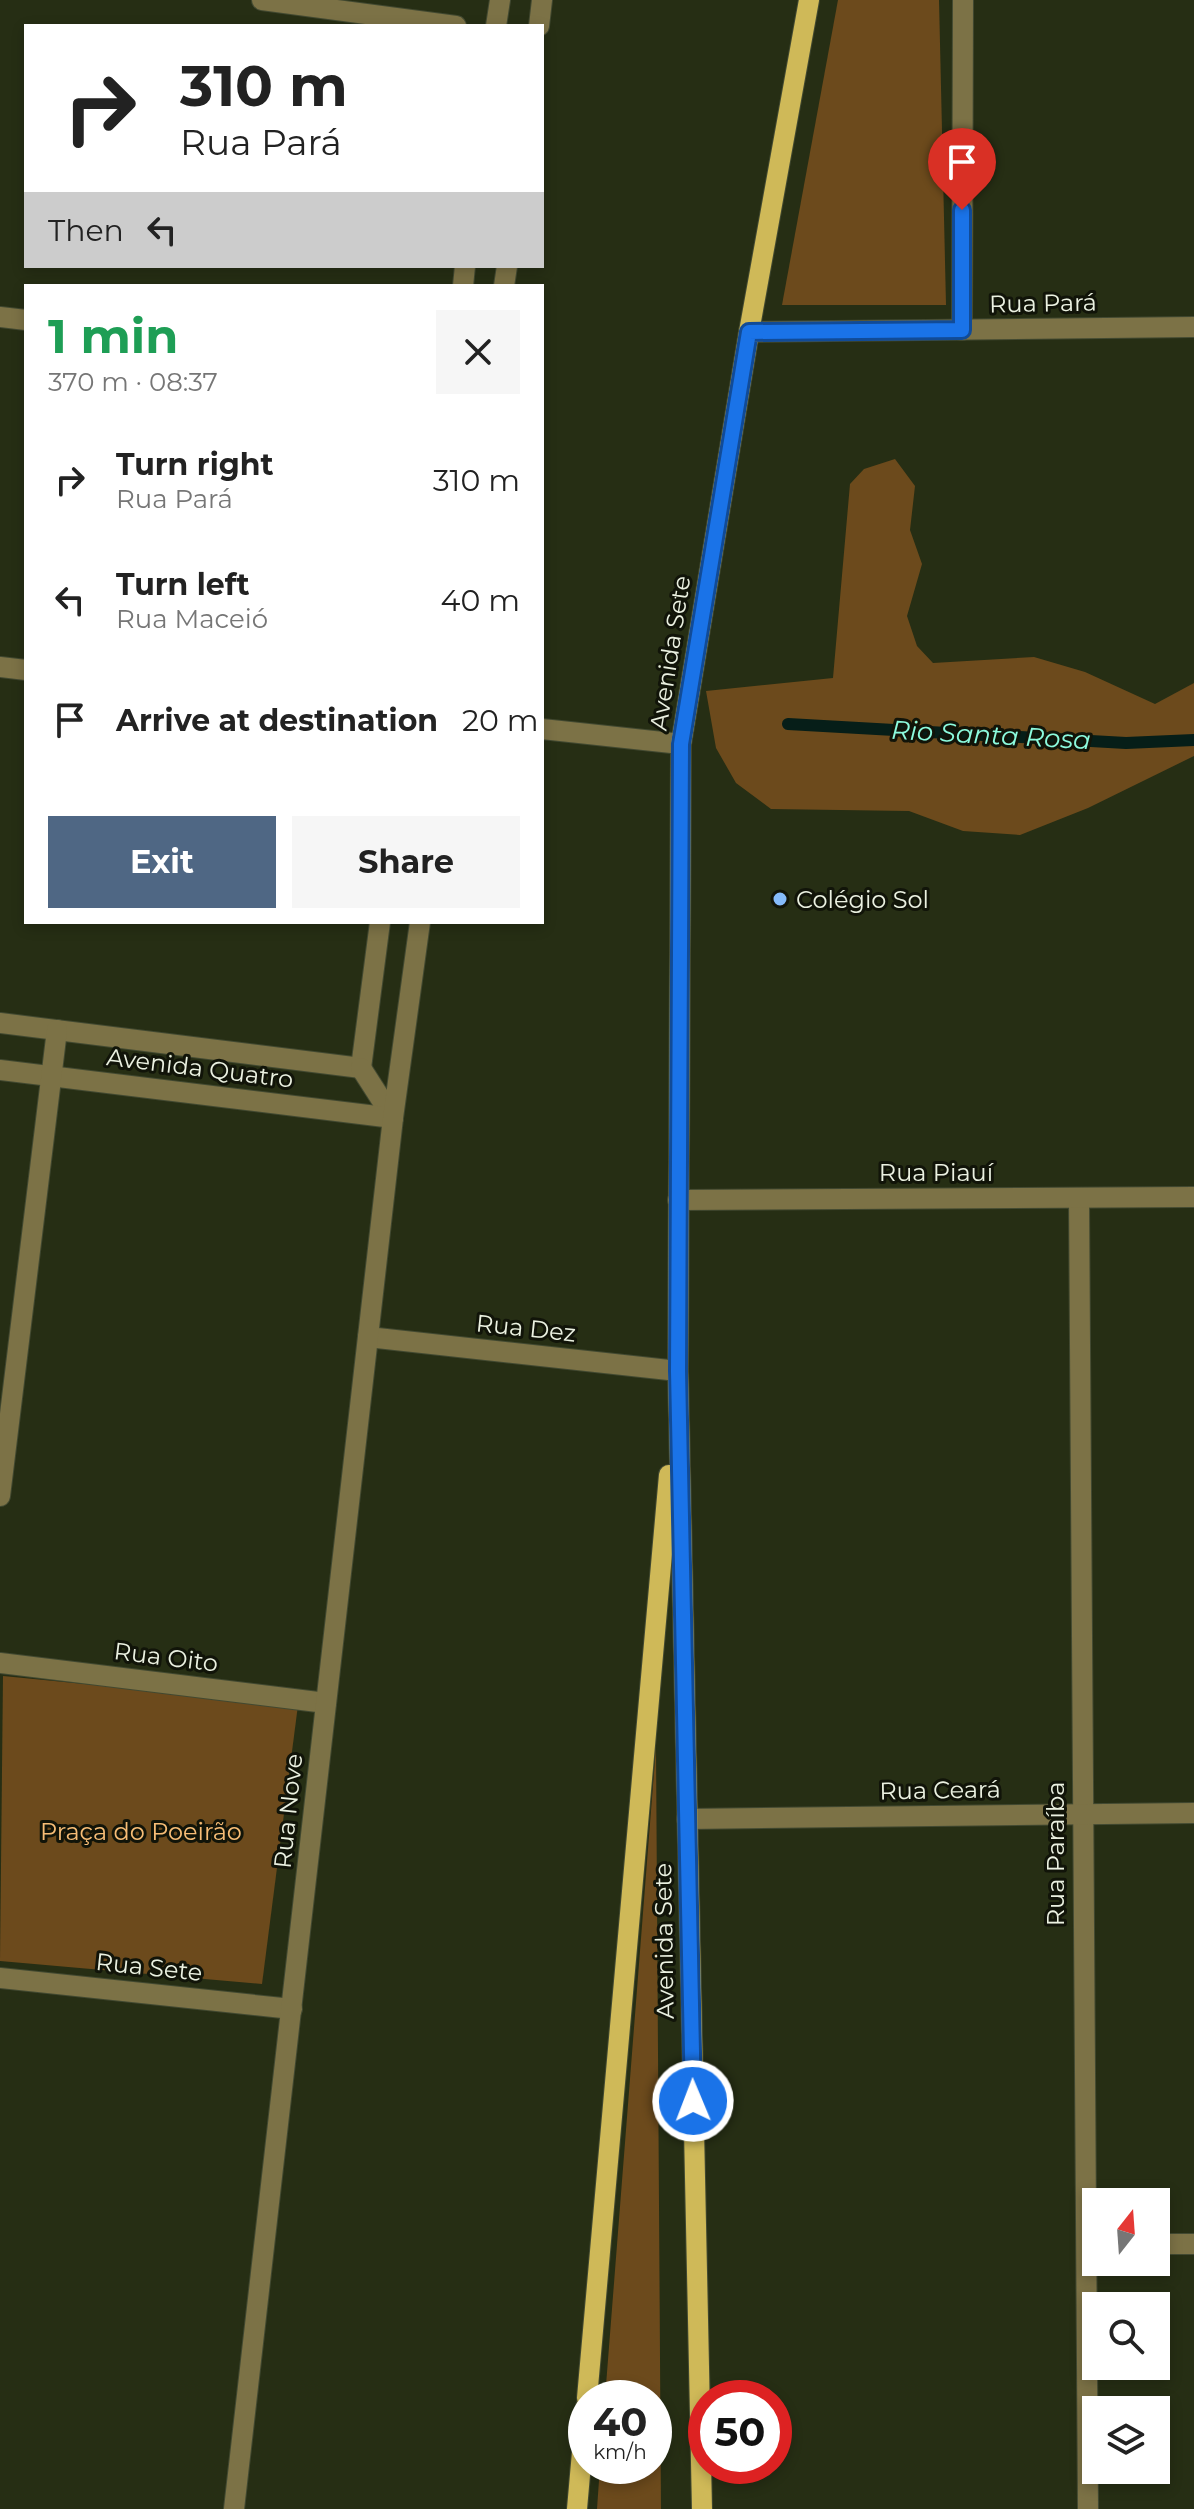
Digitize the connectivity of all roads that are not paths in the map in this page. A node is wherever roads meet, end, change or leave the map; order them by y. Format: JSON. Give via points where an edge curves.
{"nodes":[{"id":1,"x":262,"y":0,"type":"edge"},
{"id":2,"x":500,"y":0,"type":"edge"},
{"id":3,"x":542,"y":0,"type":"edge"},
{"id":4,"x":809,"y":0,"type":"edge"},
{"id":5,"x":963,"y":0,"type":"edge"},
{"id":6,"x":441,"y":24,"type":"edge"},
{"id":7,"x":496,"y":24,"type":"edge"},
{"id":8,"x":539,"y":24,"type":"edge"},
{"id":9,"x":0,"y":317,"type":"edge"},
{"id":10,"x":24,"y":320,"type":"edge"},
{"id":11,"x":1194,"y":327,"type":"edge"},
{"id":12,"x":962,"y":330,"type":"junction"},
{"id":13,"x":749,"y":332,"type":"junction"},
{"id":14,"x":0,"y":667,"type":"edge"},
{"id":15,"x":24,"y":670,"type":"edge"},
{"id":16,"x":544,"y":729,"type":"edge"},
{"id":17,"x":681,"y":744,"type":"junction"},
{"id":18,"x":380,"y":924,"type":"edge"},
{"id":19,"x":420,"y":924,"type":"edge"},
{"id":20,"x":0,"y":1023,"type":"edge"},
{"id":21,"x":57,"y":1030,"type":"junction"},
{"id":22,"x":361,"y":1068,"type":"junction"},
{"id":23,"x":0,"y":1070,"type":"edge"},
{"id":24,"x":51,"y":1076,"type":"junction"},
{"id":25,"x":393,"y":1118,"type":"junction"},
{"id":26,"x":1194,"y":1197,"type":"edge"},
{"id":27,"x":1079,"y":1198,"type":"junction"},
{"id":28,"x":678,"y":1200,"type":"junction"},
{"id":29,"x":368,"y":1337,"type":"junction"},
{"id":30,"x":678,"y":1371,"type":"junction"},
{"id":31,"x":0,"y":1496,"type":"edge"},
{"id":32,"x":0,"y":1663,"type":"edge"},
{"id":33,"x":326,"y":1703,"type":"junction"},
{"id":34,"x":1194,"y":1813,"type":"edge"},
{"id":35,"x":1080,"y":1815,"type":"junction"},
{"id":36,"x":687,"y":1819,"type":"junction"},
{"id":37,"x":0,"y":1978,"type":"edge"},
{"id":38,"x":292,"y":2009,"type":"junction"},
{"id":39,"x":1089,"y":2188,"type":"edge"},
{"id":40,"x":1170,"y":2244,"type":"edge"},
{"id":41,"x":1194,"y":2244,"type":"edge"},
{"id":42,"x":1090,"y":2276,"type":"edge"},
{"id":43,"x":589,"y":2380,"type":"edge"},
{"id":44,"x":579,"y":2484,"type":"edge"},
{"id":45,"x":234,"y":2509,"type":"edge"},
{"id":46,"x":577,"y":2509,"type":"edge"},
{"id":47,"x":702,"y":2509,"type":"edge"},
{"id":48,"x":1088,"y":2509,"type":"edge"}],
"edges":[{"from":1,"to":6,"type":"street"},
{"from":2,"to":7,"type":"street"},
{"from":3,"to":8,"type":"street"},
{"from":4,"to":13,"type":"main road","name":"Avenida Sete"},
{"from":5,"to":12,"type":"street"},
{"from":9,"to":10,"type":"street"},
{"from":11,"to":12,"type":"street","name":"Rua Pará"},
{"from":12,"to":13,"type":"street","name":"Rua Pará"},
{"from":13,"to":17,"type":"main road","name":"Avenida Sete"},
{"from":14,"to":15,"type":"street"},
{"from":16,"to":17,"type":"street"},
{"from":17,"to":28,"type":"main road","name":"Avenida Sete"},
{"from":18,"to":22,"type":"street"},
{"from":19,"to":25,"type":"street","name":"Rua Nove"},
{"from":20,"to":21,"type":"street","name":"Avenida Quatro"},
{"from":21,"to":22,"type":"street","name":"Avenida Quatro"},
{"from":21,"to":24,"type":"street"},
{"from":22,"to":25,"type":"street"},
{"from":23,"to":24,"type":"street","name":"Avenida Quatro"},
{"from":24,"to":25,"type":"street","name":"Avenida Quatro"},
{"from":24,"to":31,"type":"street"},
{"from":25,"to":29,"type":"street","name":"Rua Nove"},
{"from":26,"to":27,"type":"street","name":"Rua Piauí"},
{"from":27,"to":28,"type":"street","name":"Rua Piauí"},
{"from":27,"to":35,"type":"street","name":"Rua Paraíba"},
{"from":28,"to":30,"type":"main road","name":"Avenida Sete"},
{"from":29,"to":30,"type":"street","name":"Rua Dez"},
{"from":29,"to":33,"type":"street","name":"Rua Nove"},
{"from":30,"to":36,"type":"main road","name":"Avenida Sete"},
{"from":30,"to":43,"type":"main road","name":"Avenida Sete"},
{"from":32,"to":33,"type":"street","name":"Rua Oito"},
{"from":33,"to":38,"type":"street","name":"Rua Nove"},
{"from":34,"to":35,"type":"street","name":"Rua Ceará"},
{"from":35,"to":36,"type":"street","name":"Rua Ceará"},
{"from":35,"to":39,"type":"street","name":"Rua Paraíba"},
{"from":36,"to":47,"type":"main road","name":"Avenida Sete"},
{"from":37,"to":38,"type":"street","name":"Rua Sete"},
{"from":38,"to":45,"type":"street","name":"Rua Nove"},
{"from":40,"to":41,"type":"street"},
{"from":42,"to":48,"type":"street","name":"Rua Paraíba"},
{"from":44,"to":46,"type":"main road"}]}
